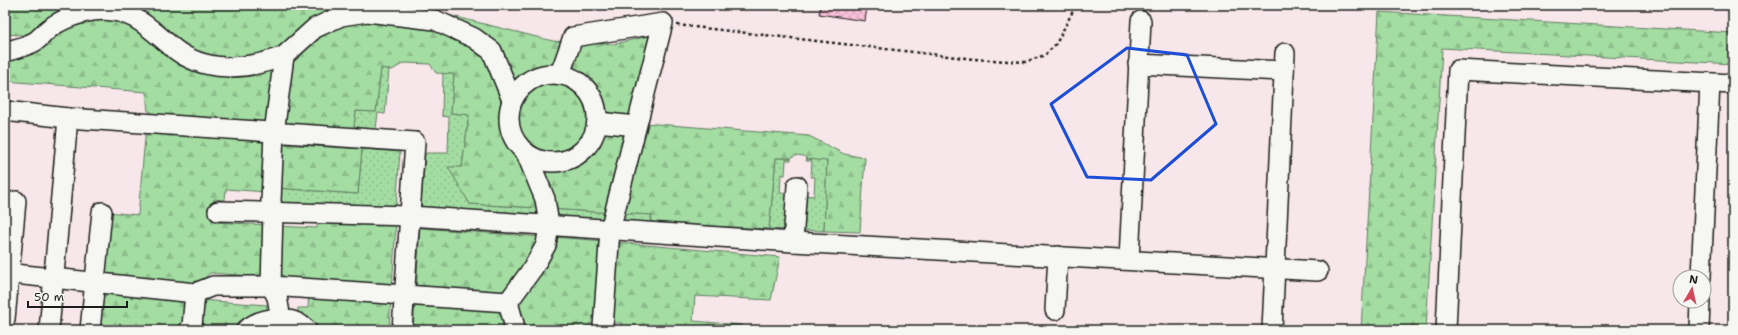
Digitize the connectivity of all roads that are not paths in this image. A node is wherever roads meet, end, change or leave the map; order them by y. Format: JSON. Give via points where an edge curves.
{"nodes":[{"id":1,"x":1141,"y":21,"type":"dead end"},
{"id":2,"x":5,"y":52,"type":"edge"},
{"id":3,"x":284,"y":56,"type":"junction"},
{"id":4,"x":1138,"y":64,"type":"junction"},
{"id":5,"x":560,"y":74,"type":"junction"},
{"id":6,"x":1710,"y":83,"type":"junction"},
{"id":7,"x":1733,"y":84,"type":"edge"},
{"id":8,"x":512,"y":100,"type":"junction"},
{"id":9,"x":5,"y":111,"type":"edge"},
{"id":10,"x":68,"y":118,"type":"junction"},
{"id":11,"x":598,"y":122,"type":"junction"},
{"id":12,"x":636,"y":126,"type":"junction"},
{"id":13,"x":274,"y":133,"type":"junction"},
{"id":14,"x":526,"y":153,"type":"junction"},
{"id":15,"x":797,"y":186,"type":"dead end"},
{"id":16,"x":16,"y":201,"type":"dead end"},
{"id":17,"x":218,"y":211,"type":"dead end"},
{"id":18,"x":102,"y":212,"type":"dead end"},
{"id":19,"x":274,"y":213,"type":"junction"},
{"id":20,"x":410,"y":216,"type":"junction"},
{"id":21,"x":549,"y":226,"type":"junction"},
{"id":22,"x":610,"y":230,"type":"junction"},
{"id":23,"x":794,"y":242,"type":"junction"},
{"id":24,"x":1058,"y":256,"type":"junction"},
{"id":25,"x":1129,"y":259,"type":"junction"},
{"id":26,"x":1276,"y":268,"type":"junction"},
{"id":27,"x":1701,"y":269,"type":"edge"},
{"id":28,"x":1318,"y":271,"type":"dead end"},
{"id":29,"x":7,"y":274,"type":"edge"},
{"id":30,"x":54,"y":278,"type":"junction"},
{"id":31,"x":95,"y":282,"type":"junction"},
{"id":32,"x":271,"y":286,"type":"junction"},
{"id":33,"x":195,"y":293,"type":"junction"},
{"id":34,"x":405,"y":294,"type":"junction"},
{"id":35,"x":508,"y":302,"type":"junction"},
{"id":36,"x":1700,"y":309,"type":"edge"},
{"id":37,"x":1055,"y":310,"type":"dead end"},
{"id":38,"x":5,"y":319,"type":"edge"},
{"id":39,"x":281,"y":319,"type":"junction"},
{"id":40,"x":604,"y":329,"type":"edge"},
{"id":41,"x":49,"y":330,"type":"edge"},
{"id":42,"x":90,"y":330,"type":"edge"},
{"id":43,"x":189,"y":330,"type":"edge"},
{"id":44,"x":246,"y":330,"type":"edge"},
{"id":45,"x":307,"y":330,"type":"edge"},
{"id":46,"x":402,"y":330,"type":"edge"},
{"id":47,"x":513,"y":330,"type":"edge"},
{"id":48,"x":1272,"y":330,"type":"edge"},
{"id":49,"x":1446,"y":330,"type":"edge"},
{"id":50,"x":1699,"y":330,"type":"edge"}],
"edges":[{"from":1,"to":4,"type":"lane"},
{"from":2,"to":3,"type":"lane","via":[[35,42],[50,28],[69,17],[113,10],[129,15],[193,60],[218,67],[262,64]]},
{"from":3,"to":8,"type":"lane","via":[[315,28],[341,16],[367,12],[435,20],[474,38],[492,51]]},
{"from":3,"to":13,"type":"lane"},
{"from":4,"to":25,"type":"lane"},
{"from":4,"to":26,"type":"lane","via":[[1284,62]]},
{"from":5,"to":8,"type":"lane","via":[[544,74],[533,78],[521,87]]},
{"from":5,"to":11,"type":"lane","via":[[575,79],[587,89],[596,102]]},
{"from":5,"to":12,"type":"lane","via":[[573,38],[663,23]]},
{"from":6,"to":7,"type":"lane"},
{"from":6,"to":27,"type":"lane"},
{"from":6,"to":49,"type":"lane","via":[[1458,70]]},
{"from":8,"to":14,"type":"lane","via":[[508,114],[511,131],[515,141]]},
{"from":9,"to":10,"type":"lane"},
{"from":10,"to":13,"type":"lane"},
{"from":10,"to":30,"type":"lane"},
{"from":11,"to":12,"type":"lane"},
{"from":11,"to":14,"type":"lane","via":[[596,133],[583,152],[570,160],[555,163],[539,160]]},
{"from":12,"to":22,"type":"lane"},
{"from":13,"to":19,"type":"lane","via":[[271,201]]},
{"from":13,"to":20,"type":"lane","via":[[415,142]]},
{"from":14,"to":21,"type":"lane","via":[[545,199]]},
{"from":15,"to":23,"type":"lane"},
{"from":16,"to":29,"type":"lane"},
{"from":17,"to":19,"type":"lane"},
{"from":18,"to":31,"type":"lane"},
{"from":19,"to":20,"type":"lane"},
{"from":19,"to":32,"type":"lane"},
{"from":20,"to":21,"type":"lane"},
{"from":20,"to":34,"type":"lane"},
{"from":21,"to":22,"type":"lane"},
{"from":21,"to":35,"type":"lane","via":[[546,245]]},
{"from":22,"to":23,"type":"lane"},
{"from":22,"to":40,"type":"lane"},
{"from":23,"to":24,"type":"lane"},
{"from":24,"to":25,"type":"lane"},
{"from":24,"to":37,"type":"lane"},
{"from":25,"to":26,"type":"lane"},
{"from":26,"to":28,"type":"lane"},
{"from":26,"to":48,"type":"lane"},
{"from":29,"to":30,"type":"lane"},
{"from":29,"to":38,"type":"lane"},
{"from":30,"to":31,"type":"lane"},
{"from":30,"to":41,"type":"lane"},
{"from":31,"to":33,"type":"lane"},
{"from":31,"to":42,"type":"lane"},
{"from":32,"to":33,"type":"lane","via":[[213,286]]},
{"from":32,"to":34,"type":"lane"},
{"from":32,"to":39,"type":"lane","via":[[277,298]]},
{"from":33,"to":43,"type":"lane","via":[[192,326]]},
{"from":34,"to":35,"type":"lane"},
{"from":34,"to":46,"type":"lane"},
{"from":35,"to":47,"type":"lane","via":[[514,324]]},
{"from":36,"to":50,"type":"lane"},
{"from":39,"to":44,"type":"lane","via":[[272,318],[254,323]]},
{"from":39,"to":45,"type":"lane","via":[[291,320]]}]}
